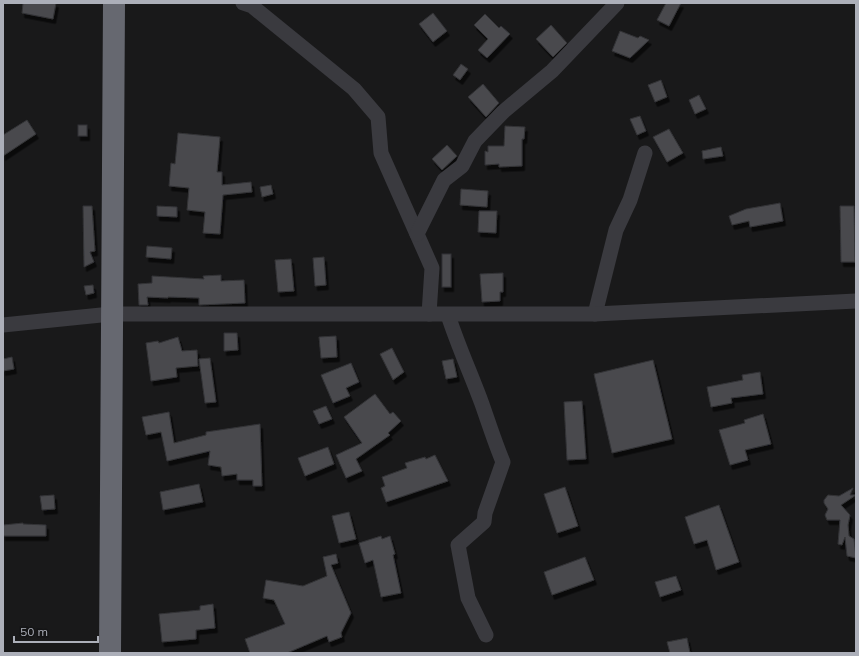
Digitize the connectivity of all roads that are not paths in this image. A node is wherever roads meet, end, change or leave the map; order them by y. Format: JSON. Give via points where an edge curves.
{"nodes":[{"id":1,"x":114,"y":3,"type":"edge"},
{"id":2,"x":243,"y":3,"type":"edge"},
{"id":3,"x":617,"y":3,"type":"edge"},
{"id":4,"x":645,"y":153,"type":"dead end"},
{"id":5,"x":417,"y":234,"type":"junction"},
{"id":6,"x":854,"y":304,"type":"edge"},
{"id":7,"x":111,"y":314,"type":"junction"},
{"id":8,"x":429,"y":314,"type":"junction"},
{"id":9,"x":595,"y":314,"type":"junction"},
{"id":10,"x":448,"y":315,"type":"junction"},
{"id":11,"x":3,"y":325,"type":"edge"},
{"id":12,"x":486,"y":635,"type":"dead end"},
{"id":13,"x":107,"y":652,"type":"edge"}],
"edges":[{"from":1,"to":7,"type":"highway"},
{"from":2,"to":5,"type":"street","via":[[252,6],[354,89],[378,117],[381,153]]},
{"from":3,"to":5,"type":"street","via":[[552,71],[503,112],[475,141],[462,166],[444,180]]},
{"from":4,"to":9,"type":"street","via":[[630,200],[616,230]]},
{"from":5,"to":8,"type":"street","via":[[432,268]]},
{"from":6,"to":9,"type":"street"},
{"from":7,"to":8,"type":"street"},
{"from":7,"to":11,"type":"street"},
{"from":7,"to":13,"type":"highway"},
{"from":8,"to":10,"type":"street"},
{"from":9,"to":10,"type":"street"},
{"from":10,"to":12,"type":"street","via":[[503,462],[484,522],[458,544],[468,598]]}]}
